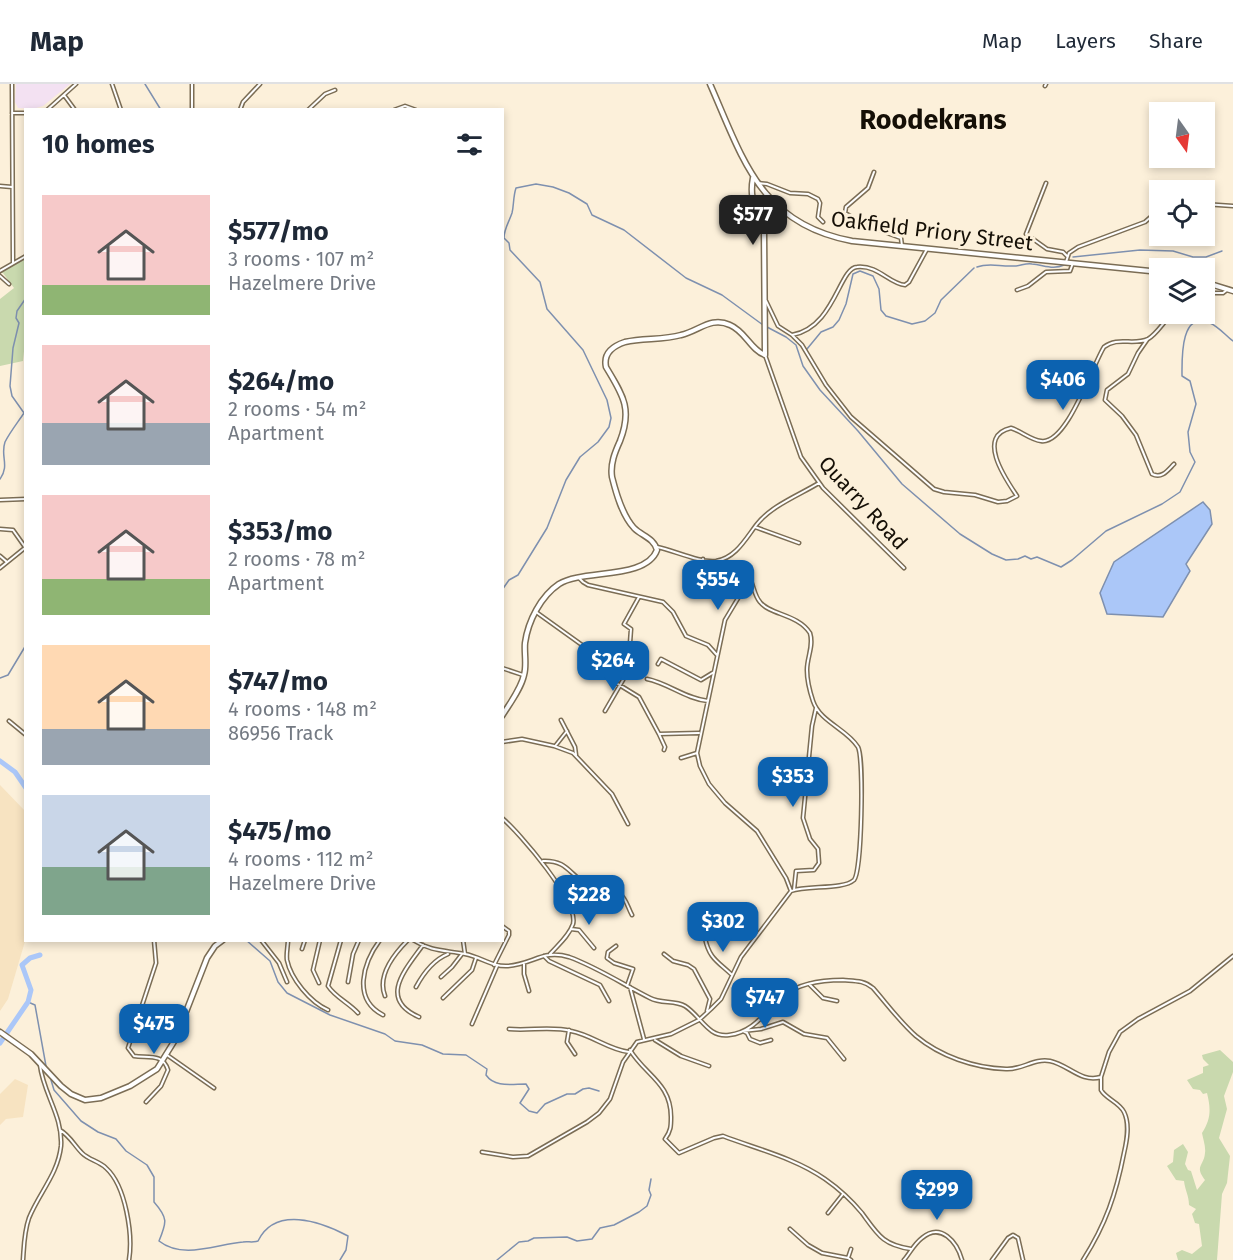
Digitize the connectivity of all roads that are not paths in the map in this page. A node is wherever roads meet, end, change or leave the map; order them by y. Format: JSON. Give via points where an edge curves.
{"nodes":[{"id":1,"x":12,"y":84,"type":"edge"},
{"id":2,"x":76,"y":84,"type":"edge"},
{"id":3,"x":112,"y":84,"type":"edge"},
{"id":4,"x":192,"y":84,"type":"edge"},
{"id":5,"x":260,"y":84,"type":"edge"},
{"id":6,"x":710,"y":84,"type":"edge"},
{"id":7,"x":334,"y":90,"type":"dead end"},
{"id":8,"x":64,"y":95,"type":"junction"},
{"id":9,"x":49,"y":108,"type":"edge"},
{"id":10,"x":74,"y":108,"type":"edge"},
{"id":11,"x":120,"y":108,"type":"edge"},
{"id":12,"x":192,"y":108,"type":"edge"},
{"id":13,"x":241,"y":108,"type":"edge"},
{"id":14,"x":310,"y":108,"type":"edge"},
{"id":15,"x":12,"y":113,"type":"junction"},
{"id":16,"x":24,"y":113,"type":"edge"},
{"id":17,"x":874,"y":172,"type":"dead end"},
{"id":18,"x":753,"y":178,"type":"junction"},
{"id":19,"x":756,"y":183,"type":"junction"},
{"id":20,"x":1046,"y":183,"type":"dead end"},
{"id":21,"x":0,"y":186,"type":"edge"},
{"id":22,"x":12,"y":187,"type":"junction"},
{"id":23,"x":1215,"y":205,"type":"edge"},
{"id":24,"x":1233,"y":206,"type":"edge"},
{"id":25,"x":1149,"y":219,"type":"edge"},
{"id":26,"x":823,"y":222,"type":"dead end"},
{"id":27,"x":902,"y":246,"type":"junction"},
{"id":28,"x":927,"y":248,"type":"junction"},
{"id":29,"x":1067,"y":256,"type":"junction"},
{"id":30,"x":24,"y":257,"type":"edge"},
{"id":31,"x":1066,"y":262,"type":"junction"},
{"id":32,"x":13,"y":263,"type":"junction"},
{"id":33,"x":1073,"y":263,"type":"junction"},
{"id":34,"x":0,"y":270,"type":"edge"},
{"id":35,"x":1149,"y":271,"type":"edge"},
{"id":36,"x":0,"y":276,"type":"edge"},
{"id":37,"x":9,"y":284,"type":"dead end"},
{"id":38,"x":1215,"y":285,"type":"edge"},
{"id":39,"x":1017,"y":290,"type":"dead end"},
{"id":40,"x":1231,"y":290,"type":"edge"},
{"id":41,"x":1215,"y":293,"type":"edge"},
{"id":42,"x":764,"y":296,"type":"junction"},
{"id":43,"x":1162,"y":324,"type":"edge"},
{"id":44,"x":792,"y":335,"type":"junction"},
{"id":45,"x":1149,"y":338,"type":"junction"},
{"id":46,"x":765,"y":355,"type":"junction"},
{"id":47,"x":1174,"y":464,"type":"dead end"},
{"id":48,"x":819,"y":483,"type":"junction"},
{"id":49,"x":24,"y":499,"type":"edge"},
{"id":50,"x":0,"y":500,"type":"edge"},
{"id":51,"x":754,"y":527,"type":"junction"},
{"id":52,"x":0,"y":529,"type":"edge"},
{"id":53,"x":799,"y":543,"type":"dead end"},
{"id":54,"x":24,"y":546,"type":"edge"},
{"id":55,"x":656,"y":546,"type":"junction"},
{"id":56,"x":24,"y":548,"type":"edge"},
{"id":57,"x":0,"y":556,"type":"edge"},
{"id":58,"x":703,"y":560,"type":"junction"},
{"id":59,"x":7,"y":562,"type":"junction"},
{"id":60,"x":0,"y":568,"type":"edge"},
{"id":61,"x":904,"y":568,"type":"dead end"},
{"id":62,"x":579,"y":576,"type":"junction"},
{"id":63,"x":753,"y":589,"type":"junction"},
{"id":64,"x":639,"y":597,"type":"junction"},
{"id":65,"x":536,"y":612,"type":"junction"},
{"id":66,"x":717,"y":658,"type":"junction"},
{"id":67,"x":658,"y":664,"type":"dead end"},
{"id":68,"x":504,"y":670,"type":"edge"},
{"id":69,"x":715,"y":672,"type":"junction"},
{"id":70,"x":524,"y":676,"type":"junction"},
{"id":71,"x":647,"y":679,"type":"dead end"},
{"id":72,"x":621,"y":685,"type":"junction"},
{"id":73,"x":708,"y":701,"type":"junction"},
{"id":74,"x":816,"y":708,"type":"junction"},
{"id":75,"x":605,"y":711,"type":"dead end"},
{"id":76,"x":504,"y":712,"type":"edge"},
{"id":77,"x":561,"y":720,"type":"dead end"},
{"id":78,"x":9,"y":721,"type":"dead end"},
{"id":79,"x":567,"y":731,"type":"junction"},
{"id":80,"x":24,"y":733,"type":"edge"},
{"id":81,"x":701,"y":733,"type":"junction"},
{"id":82,"x":659,"y":734,"type":"junction"},
{"id":83,"x":504,"y":741,"type":"edge"},
{"id":84,"x":554,"y":746,"type":"junction"},
{"id":85,"x":664,"y":750,"type":"dead end"},
{"id":86,"x":697,"y":753,"type":"junction"},
{"id":87,"x":576,"y":755,"type":"junction"},
{"id":88,"x":681,"y":758,"type":"dead end"},
{"id":89,"x":504,"y":820,"type":"edge"},
{"id":90,"x":628,"y":824,"type":"dead end"},
{"id":91,"x":542,"y":862,"type":"junction"},
{"id":92,"x":792,"y":890,"type":"junction"},
{"id":93,"x":632,"y":915,"type":"dead end"},
{"id":94,"x":504,"y":928,"type":"edge"},
{"id":95,"x":571,"y":929,"type":"junction"},
{"id":96,"x":705,"y":938,"type":"dead end"},
{"id":97,"x":154,"y":942,"type":"edge"},
{"id":98,"x":220,"y":942,"type":"edge"},
{"id":99,"x":263,"y":942,"type":"edge"},
{"id":100,"x":266,"y":942,"type":"edge"},
{"id":101,"x":288,"y":942,"type":"edge"},
{"id":102,"x":304,"y":942,"type":"edge"},
{"id":103,"x":320,"y":942,"type":"edge"},
{"id":104,"x":340,"y":942,"type":"edge"},
{"id":105,"x":358,"y":942,"type":"edge"},
{"id":106,"x":379,"y":942,"type":"edge"},
{"id":107,"x":406,"y":942,"type":"edge"},
{"id":108,"x":417,"y":942,"type":"edge"},
{"id":109,"x":423,"y":942,"type":"edge"},
{"id":110,"x":463,"y":942,"type":"edge"},
{"id":111,"x":270,"y":943,"type":"dead end"},
{"id":112,"x":422,"y":945,"type":"junction"},
{"id":113,"x":616,"y":945,"type":"dead end"},
{"id":114,"x":302,"y":948,"type":"dead end"},
{"id":115,"x":594,"y":948,"type":"dead end"},
{"id":116,"x":450,"y":953,"type":"junction"},
{"id":117,"x":463,"y":954,"type":"junction"},
{"id":118,"x":550,"y":954,"type":"junction"},
{"id":119,"x":664,"y":954,"type":"dead end"},
{"id":120,"x":544,"y":956,"type":"junction"},
{"id":121,"x":1233,"y":956,"type":"edge"},
{"id":122,"x":476,"y":958,"type":"junction"},
{"id":123,"x":524,"y":963,"type":"junction"},
{"id":124,"x":495,"y":965,"type":"junction"},
{"id":125,"x":731,"y":974,"type":"junction"},
{"id":126,"x":441,"y":977,"type":"dead end"},
{"id":127,"x":287,"y":982,"type":"dead end"},
{"id":128,"x":348,"y":982,"type":"dead end"},
{"id":129,"x":319,"y":983,"type":"dead end"},
{"id":130,"x":809,"y":984,"type":"junction"},
{"id":131,"x":629,"y":986,"type":"junction"},
{"id":132,"x":416,"y":987,"type":"dead end"},
{"id":133,"x":529,"y":991,"type":"dead end"},
{"id":134,"x":385,"y":996,"type":"dead end"},
{"id":135,"x":443,"y":998,"type":"dead end"},
{"id":136,"x":837,"y":1000,"type":"dead end"},
{"id":137,"x":609,"y":1001,"type":"dead end"},
{"id":138,"x":328,"y":1010,"type":"dead end"},
{"id":139,"x":358,"y":1013,"type":"dead end"},
{"id":140,"x":707,"y":1014,"type":"junction"},
{"id":141,"x":383,"y":1015,"type":"dead end"},
{"id":142,"x":419,"y":1017,"type":"dead end"},
{"id":143,"x":699,"y":1020,"type":"junction"},
{"id":144,"x":472,"y":1024,"type":"dead end"},
{"id":145,"x":509,"y":1029,"type":"dead end"},
{"id":146,"x":569,"y":1030,"type":"junction"},
{"id":147,"x":743,"y":1031,"type":"junction"},
{"id":148,"x":0,"y":1032,"type":"edge"},
{"id":149,"x":169,"y":1035,"type":"dead end"},
{"id":150,"x":176,"y":1038,"type":"junction"},
{"id":151,"x":653,"y":1039,"type":"junction"},
{"id":152,"x":644,"y":1040,"type":"junction"},
{"id":153,"x":771,"y":1040,"type":"dead end"},
{"id":154,"x":630,"y":1051,"type":"junction"},
{"id":155,"x":575,"y":1054,"type":"dead end"},
{"id":156,"x":167,"y":1055,"type":"junction"},
{"id":157,"x":844,"y":1059,"type":"dead end"},
{"id":158,"x":163,"y":1061,"type":"junction"},
{"id":159,"x":39,"y":1065,"type":"junction"},
{"id":160,"x":708,"y":1066,"type":"dead end"},
{"id":161,"x":1101,"y":1077,"type":"junction"},
{"id":162,"x":214,"y":1088,"type":"dead end"},
{"id":163,"x":146,"y":1102,"type":"dead end"},
{"id":164,"x":60,"y":1130,"type":"junction"},
{"id":165,"x":482,"y":1152,"type":"dead end"},
{"id":166,"x":843,"y":1194,"type":"junction"},
{"id":167,"x":828,"y":1213,"type":"dead end"},
{"id":168,"x":790,"y":1229,"type":"dead end"},
{"id":169,"x":851,"y":1249,"type":"dead end"},
{"id":170,"x":911,"y":1249,"type":"junction"},
{"id":171,"x":849,"y":1259,"type":"edge"},
{"id":172,"x":23,"y":1260,"type":"edge"},
{"id":173,"x":129,"y":1260,"type":"edge"},
{"id":174,"x":904,"y":1260,"type":"edge"},
{"id":175,"x":963,"y":1260,"type":"edge"},
{"id":176,"x":992,"y":1260,"type":"edge"},
{"id":177,"x":1023,"y":1260,"type":"edge"},
{"id":178,"x":1083,"y":1260,"type":"edge"}],
"edges":[{"from":1,"to":15,"type":"street"},
{"from":2,"to":8,"type":"street"},
{"from":3,"to":11,"type":"street"},
{"from":4,"to":12,"type":"street"},
{"from":5,"to":13,"type":"street"},
{"from":6,"to":18,"type":"street","name":"Oakfield Priory Street"},
{"from":7,"to":14,"type":"street"},
{"from":8,"to":9,"type":"street"},
{"from":8,"to":10,"type":"street"},
{"from":15,"to":16,"type":"street"},
{"from":15,"to":22,"type":"street"},
{"from":17,"to":27,"type":"street","via":[[868,188],[844,211],[865,225],[900,238]]},
{"from":18,"to":19,"type":"street","name":"Oakfield Priory Street"},
{"from":18,"to":42,"type":"street","via":[[751,198],[764,231]]},
{"from":19,"to":26,"type":"street","via":[[815,197],[820,203],[818,217]]},
{"from":19,"to":27,"type":"street","name":"Oakfield Priory Street","via":[[779,208],[813,230],[847,240]]},
{"from":20,"to":29,"type":"street","via":[[1026,234],[1047,249]]},
{"from":21,"to":22,"type":"street"},
{"from":22,"to":32,"type":"street"},
{"from":23,"to":24,"type":"street"},
{"from":25,"to":29,"type":"street","via":[[1078,247]]},
{"from":27,"to":28,"type":"street","name":"Oakfield Priory Street"},
{"from":28,"to":31,"type":"street","name":"Oakfield Priory Street"},
{"from":28,"to":44,"type":"street","via":[[905,285],[870,268],[852,268],[821,319],[808,330]]},
{"from":29,"to":31,"type":"street"},
{"from":30,"to":32,"type":"street"},
{"from":31,"to":33,"type":"street","name":"Oakfield Priory Street"},
{"from":32,"to":34,"type":"street"},
{"from":33,"to":35,"type":"street","name":"Oakfield Priory Street"},
{"from":33,"to":39,"type":"street","via":[[1070,271],[1046,272]]},
{"from":36,"to":37,"type":"street"},
{"from":38,"to":40,"type":"street"},
{"from":40,"to":41,"type":"street"},
{"from":42,"to":44,"type":"street","via":[[778,326]]},
{"from":42,"to":46,"type":"street"},
{"from":43,"to":45,"type":"street"},
{"from":44,"to":45,"type":"street","via":[[851,417],[934,489],[998,502],[1017,495],[998,464],[996,444],[1001,433],[1013,428],[1040,441],[1053,438],[1071,417],[1104,346],[1114,341]]},
{"from":45,"to":47,"type":"street","via":[[1128,374],[1107,390],[1105,398],[1136,435],[1152,474],[1162,475]]},
{"from":46,"to":48,"type":"street","name":"Quarry Road","via":[[796,448]]},
{"from":46,"to":55,"type":"street","via":[[732,325],[716,322],[681,336],[625,342],[607,353],[606,367],[621,390],[625,406],[612,476],[629,521]]},
{"from":48,"to":51,"type":"street","via":[[767,514]]},
{"from":48,"to":61,"type":"street","name":"Quarry Road"},
{"from":49,"to":50,"type":"street"},
{"from":51,"to":53,"type":"street"},
{"from":51,"to":58,"type":"street","via":[[729,555],[716,561]]},
{"from":52,"to":54,"type":"street","via":[[13,530]]},
{"from":55,"to":58,"type":"street"},
{"from":55,"to":62,"type":"street","via":[[652,558],[641,565]]},
{"from":56,"to":59,"type":"street"},
{"from":57,"to":59,"type":"street"},
{"from":58,"to":63,"type":"street","via":[[709,571],[741,570]]},
{"from":59,"to":60,"type":"street"},
{"from":62,"to":64,"type":"street","via":[[585,584]]},
{"from":62,"to":65,"type":"street","via":[[557,585]]},
{"from":63,"to":66,"type":"street","via":[[740,596],[726,617]]},
{"from":63,"to":74,"type":"street","via":[[762,605],[798,622],[810,633],[808,676]]},
{"from":64,"to":66,"type":"street","via":[[667,604],[686,636],[711,647]]},
{"from":64,"to":72,"type":"street","via":[[624,624],[630,628],[630,651]]},
{"from":65,"to":70,"type":"street","via":[[525,641]]},
{"from":65,"to":72,"type":"street","via":[[582,645],[586,660],[595,670]]},
{"from":66,"to":69,"type":"street"},
{"from":67,"to":69,"type":"street","via":[[661,659],[701,680]]},
{"from":68,"to":70,"type":"street"},
{"from":69,"to":73,"type":"street"},
{"from":70,"to":76,"type":"street"},
{"from":71,"to":73,"type":"street","via":[[694,700]]},
{"from":72,"to":75,"type":"street"},
{"from":72,"to":82,"type":"street","via":[[641,700]]},
{"from":73,"to":81,"type":"street"},
{"from":74,"to":92,"type":"street","via":[[803,818],[818,849],[819,863],[814,870],[796,871]]},
{"from":74,"to":92,"type":"street","via":[[859,750],[860,852],[856,876],[851,881]]},
{"from":77,"to":79,"type":"street"},
{"from":78,"to":80,"type":"street"},
{"from":79,"to":84,"type":"street"},
{"from":79,"to":87,"type":"street"},
{"from":81,"to":82,"type":"street"},
{"from":81,"to":86,"type":"street"},
{"from":82,"to":85,"type":"street"},
{"from":83,"to":84,"type":"street","via":[[522,739]]},
{"from":84,"to":87,"type":"street"},
{"from":86,"to":88,"type":"street"},
{"from":86,"to":92,"type":"street","via":[[709,784],[724,803],[757,831]]},
{"from":87,"to":90,"type":"street","via":[[612,794]]},
{"from":89,"to":91,"type":"street"},
{"from":91,"to":93,"type":"street","via":[[560,864],[586,884],[618,893]]},
{"from":91,"to":95,"type":"street","via":[[572,913]]},
{"from":92,"to":125,"type":"street"},
{"from":94,"to":124,"type":"street","via":[[509,934]]},
{"from":95,"to":115,"type":"street","via":[[579,930]]},
{"from":95,"to":118,"type":"street"},
{"from":96,"to":125,"type":"street","via":[[712,958]]},
{"from":97,"to":158,"type":"street","via":[[156,963],[128,1048],[134,1056]]},
{"from":98,"to":150,"type":"street","via":[[207,958]]},
{"from":99,"to":127,"type":"street","via":[[279,963]]},
{"from":100,"to":111,"type":"street"},
{"from":101,"to":138,"type":"street","via":[[287,959],[293,974],[307,996]]},
{"from":102,"to":114,"type":"street"},
{"from":103,"to":129,"type":"street","via":[[313,970]]},
{"from":104,"to":139,"type":"street","via":[[328,986]]},
{"from":105,"to":128,"type":"street"},
{"from":106,"to":141,"type":"street","via":[[366,964],[363,984],[366,998]]},
{"from":107,"to":134,"type":"street","via":[[386,972],[382,987]]},
{"from":108,"to":112,"type":"street"},
{"from":109,"to":112,"type":"street"},
{"from":110,"to":117,"type":"street"},
{"from":112,"to":116,"type":"street"},
{"from":112,"to":142,"type":"street","via":[[396,993],[398,1001]]},
{"from":113,"to":131,"type":"street","via":[[607,958],[633,969]]},
{"from":116,"to":117,"type":"street"},
{"from":116,"to":132,"type":"street","via":[[426,971]]},
{"from":117,"to":122,"type":"street"},
{"from":117,"to":126,"type":"street"},
{"from":118,"to":120,"type":"street"},
{"from":118,"to":131,"type":"street","via":[[579,961]]},
{"from":119,"to":140,"type":"street","via":[[694,969],[710,999]]},
{"from":120,"to":123,"type":"street"},
{"from":120,"to":137,"type":"street","via":[[600,985]]},
{"from":121,"to":161,"type":"street","via":[[1190,991],[1120,1032]]},
{"from":122,"to":124,"type":"street"},
{"from":122,"to":135,"type":"street","via":[[472,970]]},
{"from":123,"to":124,"type":"street"},
{"from":123,"to":133,"type":"street"},
{"from":124,"to":144,"type":"street"},
{"from":125,"to":140,"type":"street","via":[[721,999]]},
{"from":130,"to":136,"type":"street","via":[[824,998]]},
{"from":130,"to":147,"type":"street","via":[[782,996],[761,1019]]},
{"from":130,"to":161,"type":"street","via":[[836,980],[869,984],[915,1035],[960,1061],[1010,1069],[1046,1061],[1086,1078]]},
{"from":131,"to":143,"type":"street","via":[[656,1000],[680,1004]]},
{"from":131,"to":152,"type":"street"},
{"from":140,"to":143,"type":"street"},
{"from":143,"to":147,"type":"street","via":[[720,1035]]},
{"from":143,"to":151,"type":"street"},
{"from":145,"to":146,"type":"street"},
{"from":146,"to":154,"type":"street","via":[[618,1051]]},
{"from":146,"to":155,"type":"street","via":[[567,1042]]},
{"from":147,"to":153,"type":"street","via":[[760,1043]]},
{"from":147,"to":157,"type":"street","via":[[786,1022],[804,1034],[826,1038]]},
{"from":148,"to":159,"type":"street","via":[[31,1054]]},
{"from":149,"to":150,"type":"street"},
{"from":150,"to":156,"type":"street"},
{"from":151,"to":152,"type":"street"},
{"from":151,"to":160,"type":"street"},
{"from":152,"to":154,"type":"street"},
{"from":154,"to":165,"type":"street","via":[[610,1099],[587,1122],[531,1155],[513,1157]]},
{"from":154,"to":166,"type":"street","via":[[663,1087],[669,1101],[671,1130],[665,1139],[679,1153],[723,1136],[791,1161]]},
{"from":156,"to":158,"type":"street"},
{"from":156,"to":162,"type":"street"},
{"from":158,"to":159,"type":"street","via":[[140,1082],[92,1100],[71,1094]]},
{"from":158,"to":163,"type":"street","via":[[168,1072]]},
{"from":159,"to":164,"type":"street"},
{"from":161,"to":178,"type":"street","via":[[1102,1093],[1121,1107],[1125,1115],[1127,1140],[1115,1195]]},
{"from":164,"to":172,"type":"street","via":[[59,1158],[29,1220]]},
{"from":164,"to":173,"type":"street","via":[[83,1154],[107,1169],[119,1188],[130,1240]]},
{"from":166,"to":167,"type":"street"},
{"from":166,"to":170,"type":"street","via":[[878,1236],[894,1246]]},
{"from":168,"to":171,"type":"street","via":[[822,1253]]},
{"from":169,"to":171,"type":"street"},
{"from":170,"to":174,"type":"street"},
{"from":170,"to":175,"type":"street","via":[[928,1233],[938,1231],[956,1246]]},
{"from":176,"to":177,"type":"street","via":[[1013,1235],[1018,1238]]}]}
